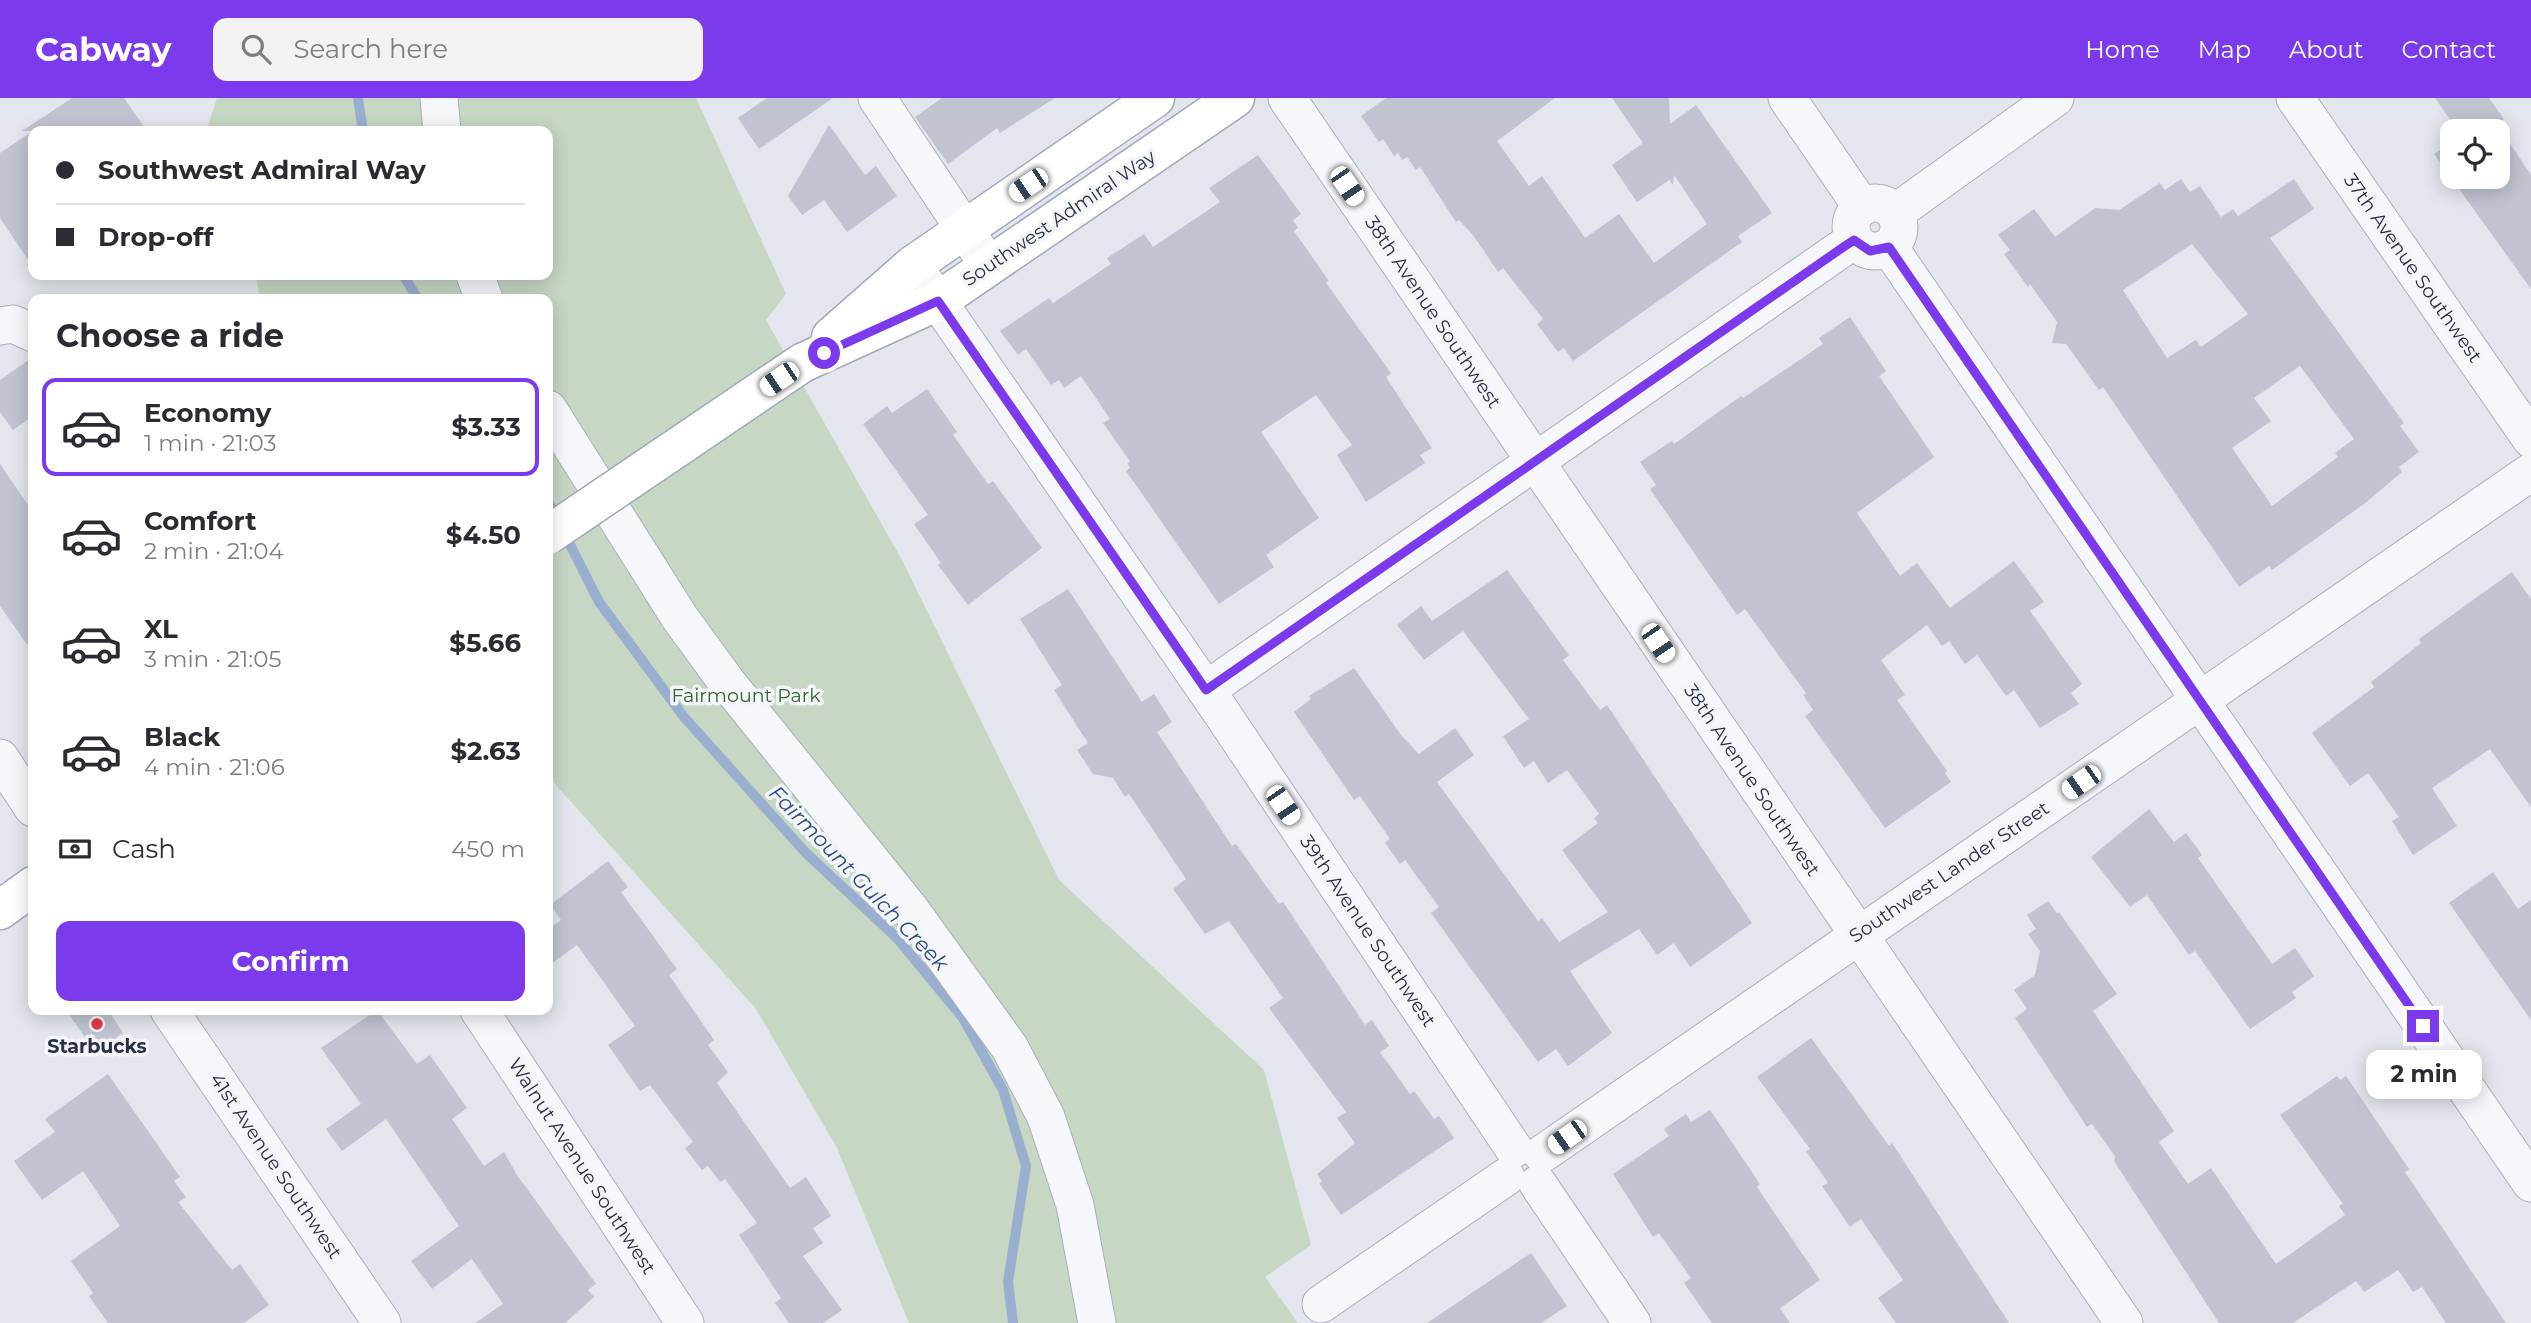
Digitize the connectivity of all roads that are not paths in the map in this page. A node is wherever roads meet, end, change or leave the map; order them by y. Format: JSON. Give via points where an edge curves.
{"nodes":[{"id":1,"x":439,"y":98,"type":"edge"},
{"id":2,"x":877,"y":98,"type":"edge"},
{"id":3,"x":1155,"y":98,"type":"edge"},
{"id":4,"x":1235,"y":98,"type":"edge"},
{"id":5,"x":1287,"y":98,"type":"edge"},
{"id":6,"x":1787,"y":98,"type":"edge"},
{"id":7,"x":2055,"y":98,"type":"edge"},
{"id":8,"x":2295,"y":98,"type":"edge"},
{"id":9,"x":442,"y":126,"type":"edge"},
{"id":10,"x":1875,"y":227,"type":"junction"},
{"id":11,"x":963,"y":230,"type":"junction"},
{"id":12,"x":913,"y":265,"type":"junction"},
{"id":13,"x":989,"y":267,"type":"junction"},
{"id":14,"x":938,"y":301,"type":"junction"},
{"id":15,"x":802,"y":363,"type":"junction"},
{"id":16,"x":553,"y":417,"type":"edge"},
{"id":17,"x":2531,"y":439,"type":"edge"},
{"id":18,"x":1534,"y":460,"type":"junction"},
{"id":19,"x":2531,"y":472,"type":"edge"},
{"id":20,"x":553,"y":532,"type":"edge"},
{"id":21,"x":1206,"y":690,"type":"junction"},
{"id":22,"x":2198,"y":701,"type":"junction"},
{"id":23,"x":0,"y":758,"type":"edge"},
{"id":24,"x":28,"y":800,"type":"edge"},
{"id":25,"x":28,"y":890,"type":"edge"},
{"id":26,"x":0,"y":910,"type":"edge"},
{"id":27,"x":1858,"y":935,"type":"junction"},
{"id":28,"x":172,"y":1015,"type":"edge"},
{"id":29,"x":482,"y":1015,"type":"edge"},
{"id":30,"x":1525,"y":1166,"type":"junction"},
{"id":31,"x":2531,"y":1183,"type":"edge"},
{"id":32,"x":1321,"y":1304,"type":"dead end"},
{"id":33,"x":382,"y":1323,"type":"edge"},
{"id":34,"x":685,"y":1323,"type":"edge"},
{"id":35,"x":1097,"y":1323,"type":"edge"},
{"id":36,"x":1632,"y":1323,"type":"edge"},
{"id":37,"x":2124,"y":1323,"type":"edge"}],
"edges":[{"from":1,"to":9,"type":"street"},
{"from":2,"to":11,"type":"street"},
{"from":3,"to":11,"type":"main road","name":"Southwest Admiral Way"},
{"from":4,"to":13,"type":"main road","name":"Southwest Admiral Way"},
{"from":5,"to":18,"type":"street","name":"38th Avenue Southwest"},
{"from":6,"to":10,"type":"street"},
{"from":7,"to":10,"type":"street"},
{"from":8,"to":17,"type":"street","name":"37th Avenue Southwest"},
{"from":10,"to":18,"type":"street"},
{"from":10,"to":22,"type":"street"},
{"from":11,"to":12,"type":"main road","name":"Southwest Admiral Way"},
{"from":11,"to":13,"type":"street"},
{"from":12,"to":14,"type":"street","name":"39th Avenue Southwest"},
{"from":12,"to":15,"type":"main road","name":"Southwest Admiral Way"},
{"from":13,"to":14,"type":"main road","name":"Southwest Admiral Way"},
{"from":14,"to":15,"type":"main road","name":"Southwest Admiral Way"},
{"from":14,"to":21,"type":"street","name":"39th Avenue Southwest"},
{"from":15,"to":20,"type":"main road","name":"Southwest Admiral Way","bridge":true},
{"from":16,"to":35,"type":"street","via":[[680,618],[910,909],[1010,1048],[1046,1117],[1074,1205]]},
{"from":18,"to":21,"type":"street"},
{"from":18,"to":27,"type":"street","name":"38th Avenue Southwest"},
{"from":19,"to":22,"type":"street","name":"Southwest Lander Street"},
{"from":21,"to":30,"type":"street","name":"39th Avenue Southwest"},
{"from":22,"to":27,"type":"street","name":"Southwest Lander Street"},
{"from":22,"to":31,"type":"street"},
{"from":23,"to":24,"type":"street"},
{"from":25,"to":26,"type":"main road"},
{"from":27,"to":30,"type":"street","name":"Southwest Lander Street"},
{"from":27,"to":37,"type":"street","name":"38th Avenue Southwest"},
{"from":28,"to":33,"type":"street","name":"41st Avenue Southwest"},
{"from":29,"to":34,"type":"street","name":"Walnut Avenue Southwest"},
{"from":30,"to":32,"type":"street","name":"Southwest Lander Street"},
{"from":30,"to":36,"type":"street","name":"39th Avenue Southwest"}]}
